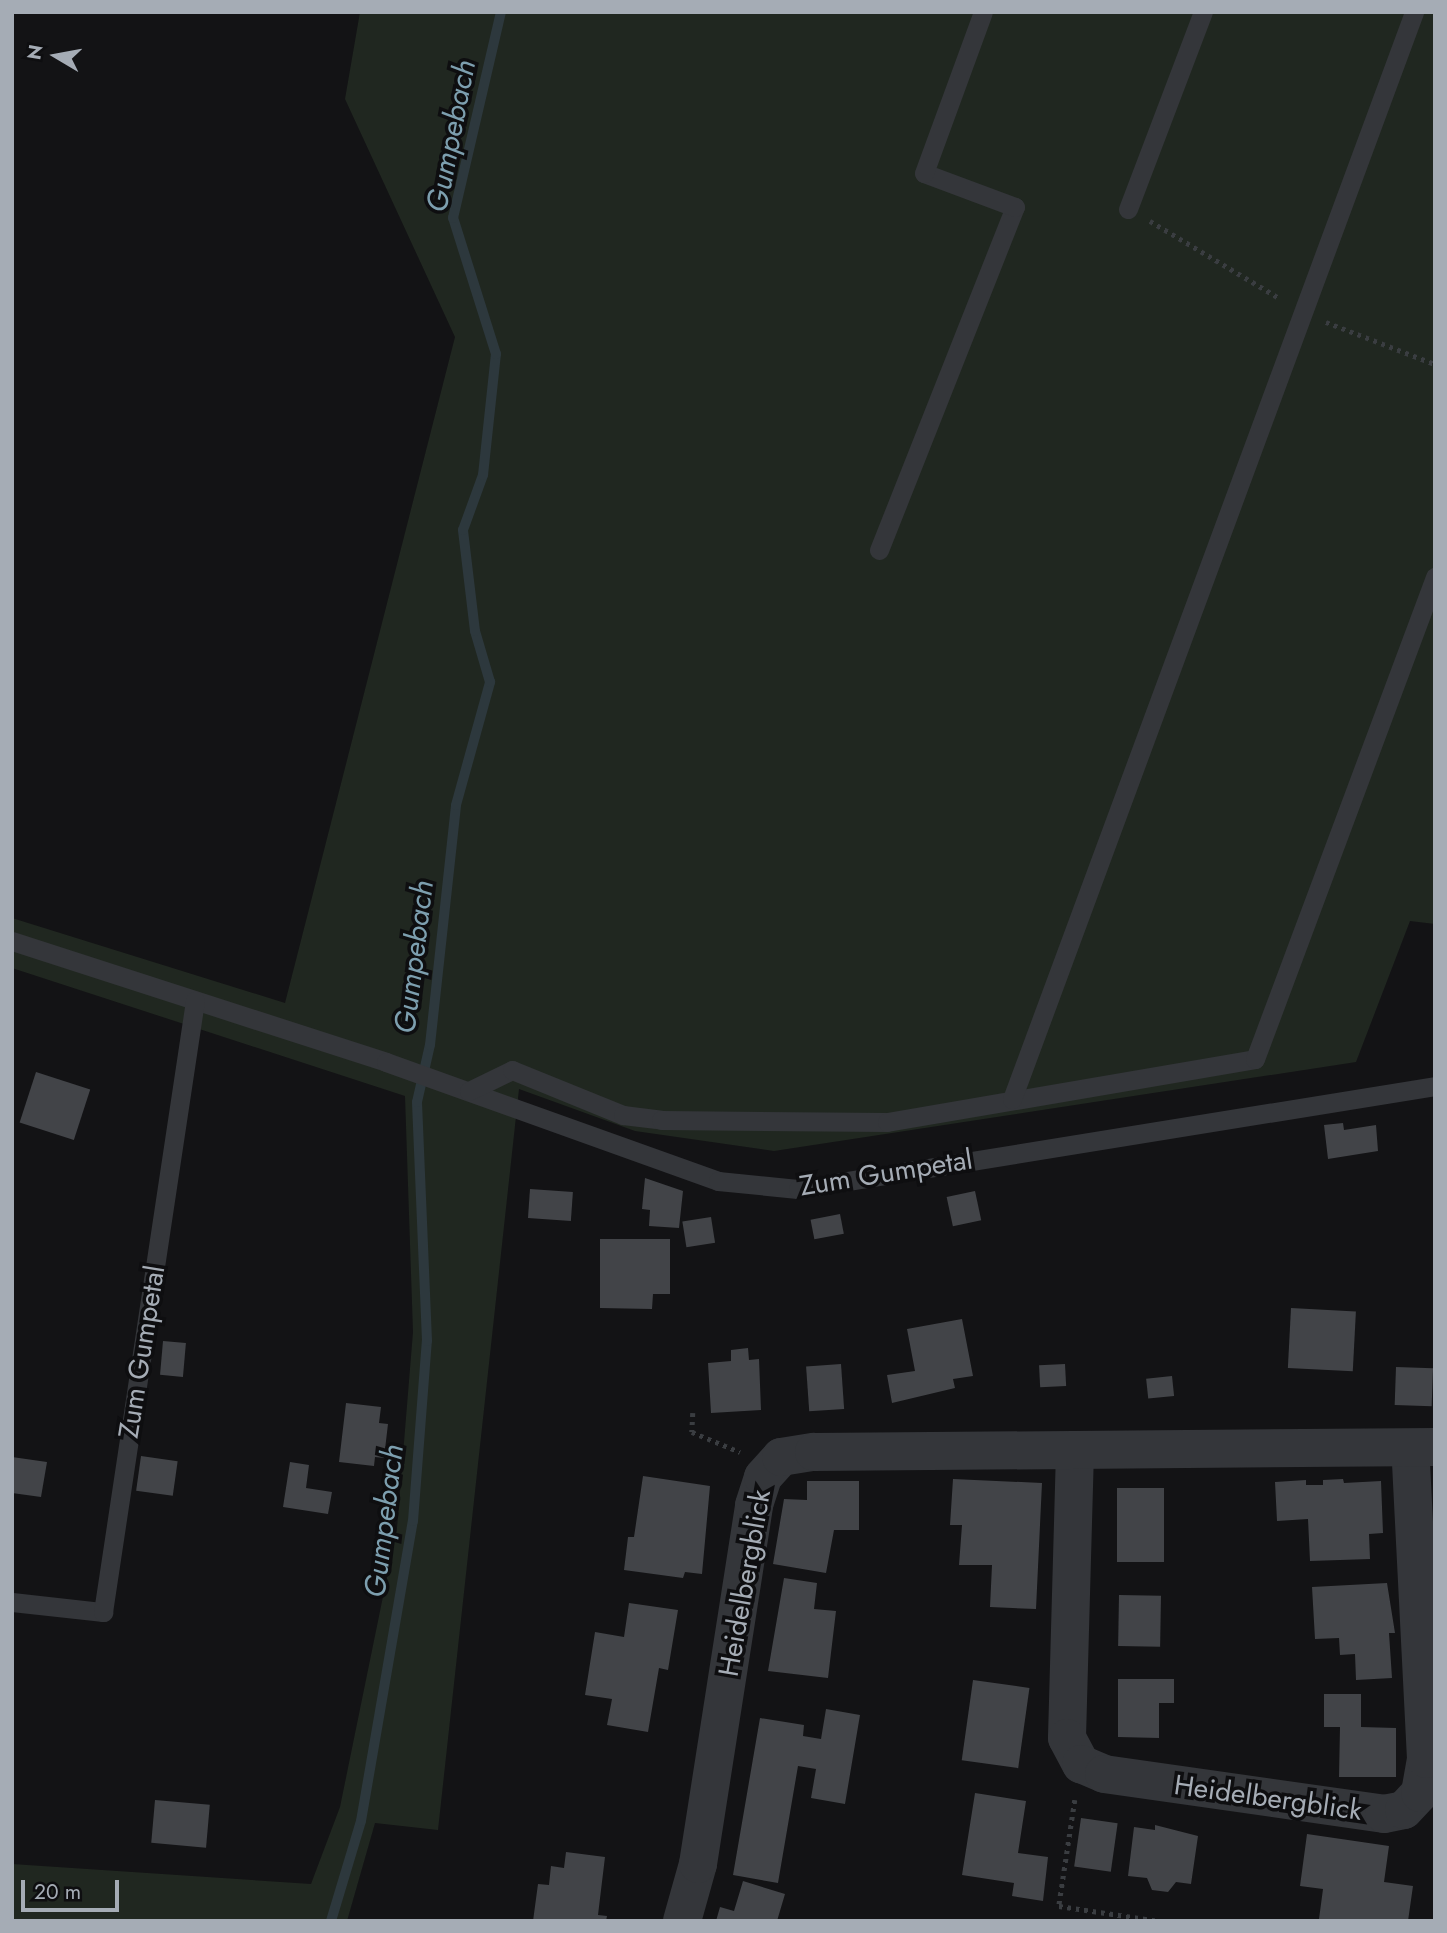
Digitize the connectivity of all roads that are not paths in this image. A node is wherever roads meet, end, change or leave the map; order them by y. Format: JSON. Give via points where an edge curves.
{"nodes":[{"id":1,"x":984,"y":12,"type":"edge"},
{"id":2,"x":1203,"y":12,"type":"edge"},
{"id":3,"x":1414,"y":12,"type":"edge"},
{"id":4,"x":1128,"y":209,"type":"road end"},
{"id":5,"x":879,"y":550,"type":"dead end"},
{"id":6,"x":1435,"y":576,"type":"edge"},
{"id":7,"x":12,"y":941,"type":"edge"},
{"id":8,"x":195,"y":1001,"type":"junction"},
{"id":9,"x":1435,"y":1086,"type":"edge"},
{"id":10,"x":465,"y":1089,"type":"junction"},
{"id":11,"x":1012,"y":1100,"type":"junction"},
{"id":12,"x":1422,"y":1448,"type":"edge"},
{"id":13,"x":1076,"y":1451,"type":"junction"},
{"id":14,"x":12,"y":1602,"type":"edge"},
{"id":15,"x":682,"y":1921,"type":"edge"}],
"edges":[{"from":1,"to":5,"type":"lane","via":[[924,173],[1015,207]]},
{"from":2,"to":4,"type":"lane"},
{"from":3,"to":11,"type":"lane"},
{"from":6,"to":11,"type":"lane","via":[[1255,1059]]},
{"from":7,"to":8,"type":"lane","name":"Zum Gumpetal"},
{"from":8,"to":10,"type":"lane","name":"Zum Gumpetal"},
{"from":8,"to":14,"type":"lane","name":"Zum Gumpetal","via":[[103,1612]]},
{"from":9,"to":10,"type":"lane","name":"Zum Gumpetal","via":[[798,1189],[718,1181]]},
{"from":10,"to":11,"type":"lane","via":[[512,1070],[622,1115],[661,1120],[887,1122]]},
{"from":12,"to":13,"type":"street","name":"Heidelbergblick"},
{"from":12,"to":13,"type":"street","name":"Heidelbergblick","via":[[1426,1759],[1420,1793],[1404,1810],[1359,1814],[1104,1774],[1081,1764],[1067,1738]]},
{"from":13,"to":15,"type":"street","name":"Heidelbergblick","via":[[814,1452],[782,1457],[763,1477],[754,1506],[698,1864]]}]}
